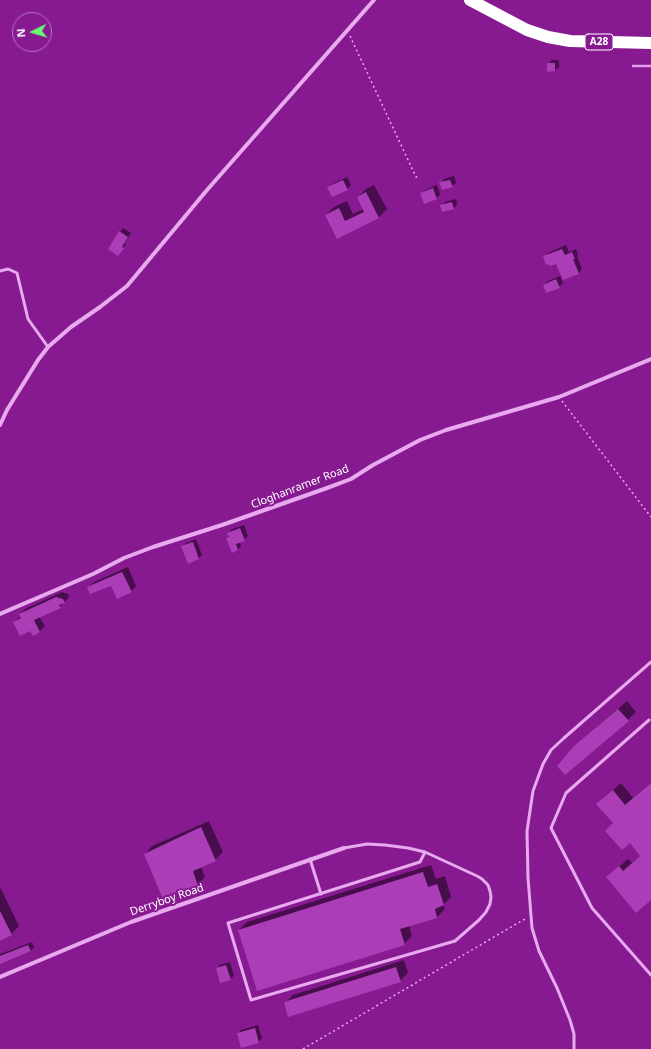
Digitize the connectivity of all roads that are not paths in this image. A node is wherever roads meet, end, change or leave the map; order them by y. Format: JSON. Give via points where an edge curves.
{"nodes":[{"id":1,"x":374,"y":0,"type":"edge"},
{"id":2,"x":470,"y":0,"type":"edge"},
{"id":3,"x":651,"y":43,"type":"edge"},
{"id":4,"x":0,"y":271,"type":"edge"},
{"id":5,"x":48,"y":347,"type":"junction"},
{"id":6,"x":651,"y":359,"type":"edge"},
{"id":7,"x":0,"y":425,"type":"edge"},
{"id":8,"x":0,"y":614,"type":"edge"},
{"id":9,"x":651,"y":662,"type":"edge"},
{"id":10,"x":649,"y":720,"type":"dead end"},
{"id":11,"x":344,"y":848,"type":"joint"},
{"id":12,"x":425,"y":852,"type":"junction"},
{"id":13,"x":310,"y":859,"type":"junction"},
{"id":14,"x":321,"y":894,"type":"junction"},
{"id":15,"x":651,"y":975,"type":"edge"},
{"id":16,"x":0,"y":976,"type":"edge"},
{"id":17,"x":574,"y":1049,"type":"edge"}],
"edges":[{"from":1,"to":5,"type":"street","via":[[207,190],[127,286]]},
{"from":2,"to":3,"type":"highway","number":"A28","via":[[527,30],[548,36],[570,41]]},
{"from":4,"to":5,"type":"lane","via":[[8,269],[17,273],[28,320]]},
{"from":5,"to":7,"type":"street"},
{"from":6,"to":8,"type":"street","name":"Cloghanramer Road","via":[[558,397],[420,440],[351,479],[153,547]]},
{"from":9,"to":17,"type":"lane","via":[[551,750],[533,791],[527,831],[532,928],[539,951],[570,1020],[574,1034]]},
{"from":10,"to":15,"type":"lane","via":[[566,792],[552,828],[592,908]]},
{"from":11,"to":12,"type":"lane","via":[[367,844]]},
{"from":11,"to":13,"type":"street","name":"Derryboy Road"},
{"from":12,"to":14,"type":"lane","via":[[420,862]]},
{"from":12,"to":14,"type":"lane","via":[[477,876],[488,885],[491,898],[486,912],[461,937],[445,945],[251,1000],[228,923]]},
{"from":13,"to":14,"type":"lane"},
{"from":13,"to":16,"type":"street","name":"Derryboy Road","via":[[131,922]]}]}
